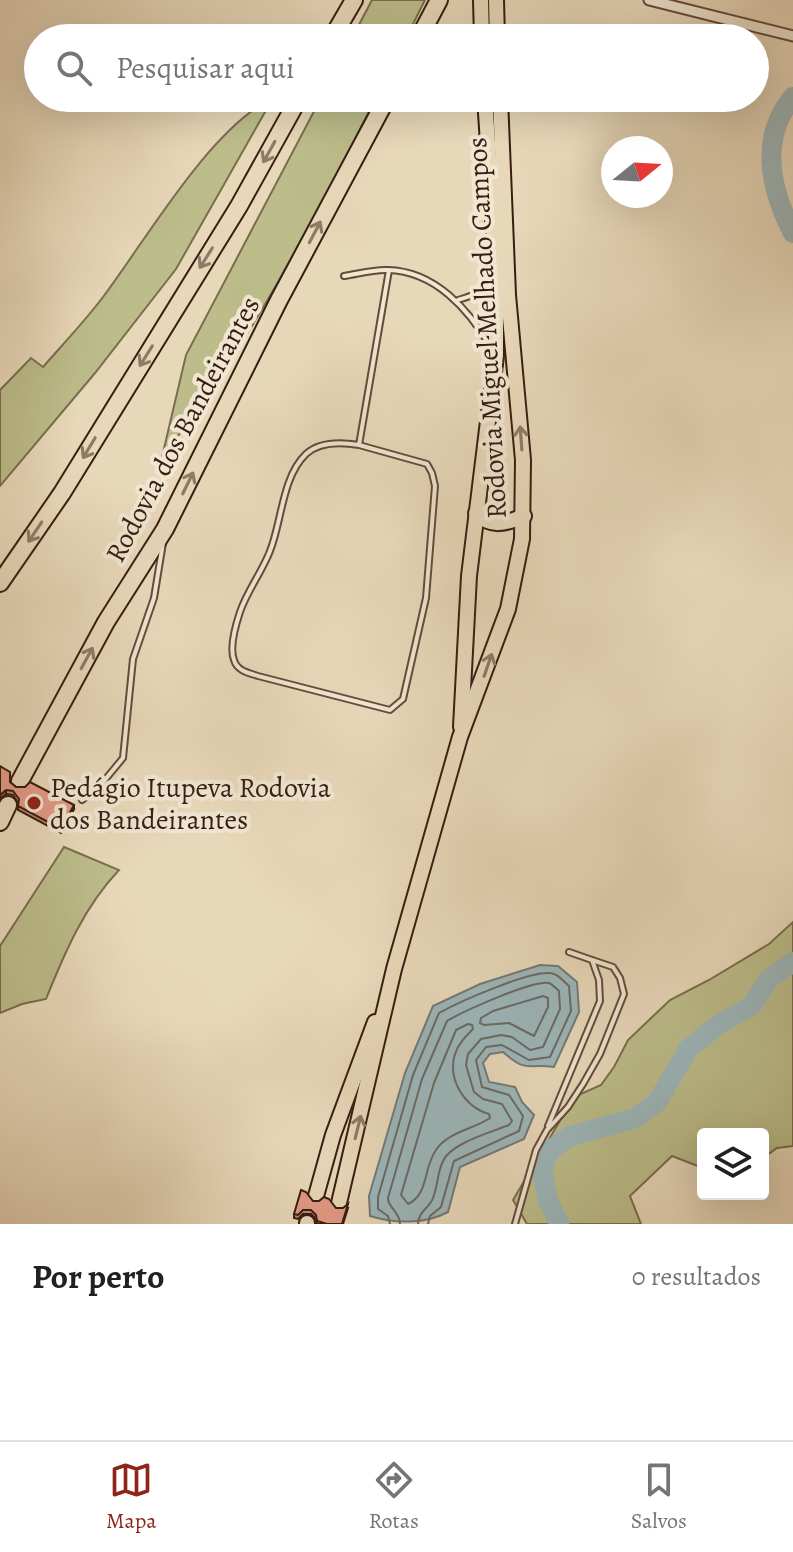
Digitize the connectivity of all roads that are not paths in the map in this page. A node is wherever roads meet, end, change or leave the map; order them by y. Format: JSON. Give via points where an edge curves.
{"nodes":[{"id":1,"x":354,"y":0,"type":"edge"},
{"id":2,"x":481,"y":0,"type":"edge"},
{"id":3,"x":496,"y":0,"type":"edge"},
{"id":4,"x":503,"y":0,"type":"edge"},
{"id":5,"x":649,"y":0,"type":"edge"},
{"id":6,"x":340,"y":24,"type":"edge"},
{"id":7,"x":482,"y":24,"type":"edge"},
{"id":8,"x":497,"y":24,"type":"edge"},
{"id":9,"x":500,"y":24,"type":"edge"},
{"id":10,"x":745,"y":24,"type":"edge"},
{"id":11,"x":769,"y":30,"type":"edge"},
{"id":12,"x":793,"y":36,"type":"edge"},
{"id":13,"x":291,"y":112,"type":"edge"},
{"id":14,"x":380,"y":112,"type":"edge"},
{"id":15,"x":486,"y":112,"type":"edge"},
{"id":16,"x":501,"y":112,"type":"edge"},
{"id":17,"x":496,"y":263,"type":"junction"},
{"id":18,"x":389,"y":270,"type":"junction"},
{"id":19,"x":344,"y":276,"type":"dead end"},
{"id":20,"x":457,"y":300,"type":"junction"},
{"id":21,"x":496,"y":356,"type":"junction"},
{"id":22,"x":359,"y":445,"type":"junction"},
{"id":23,"x":476,"y":513,"type":"junction"},
{"id":24,"x":524,"y":516,"type":"junction"},
{"id":25,"x":165,"y":529,"type":"junction"},
{"id":26,"x":0,"y":583,"type":"edge"},
{"id":27,"x":460,"y":737,"type":"junction"},
{"id":28,"x":20,"y":781,"type":"dead end"},
{"id":29,"x":82,"y":800,"type":"dead end"},
{"id":30,"x":8,"y":805,"type":"dead end"},
{"id":31,"x":0,"y":822,"type":"edge"},
{"id":32,"x":569,"y":952,"type":"dead end"},
{"id":33,"x":592,"y":960,"type":"junction"},
{"id":34,"x":394,"y":969,"type":"junction"},
{"id":35,"x":547,"y":1130,"type":"junction"},
{"id":36,"x":316,"y":1196,"type":"dead end"},
{"id":37,"x":339,"y":1203,"type":"dead end"},
{"id":38,"x":515,"y":1224,"type":"edge"}],
"edges":[{"from":1,"to":6,"type":"highway"},
{"from":2,"to":7,"type":"highway"},
{"from":3,"to":8,"type":"highway"},
{"from":4,"to":9,"type":"street"},
{"from":5,"to":10,"type":"street"},
{"from":11,"to":12,"type":"street"},
{"from":13,"to":26,"type":"highway","one_way":true,"via":[[62,493]]},
{"from":25,"to":14,"type":"highway","name":"Rodovia dos Bandeirantes","one_way":true},
{"from":15,"to":17,"type":"highway","name":"Rodovia Miguel Melhado Campos"},
{"from":24,"to":16,"type":"highway","name":"Rodovia Miguel Melhado Campos","one_way":true},
{"from":17,"to":20,"type":"lane","via":[[485,288]]},
{"from":17,"to":21,"type":"highway","name":"Rodovia Miguel Melhado Campos"},
{"from":18,"to":19,"type":"lane"},
{"from":18,"to":20,"type":"lane","via":[[427,281]]},
{"from":18,"to":22,"type":"lane"},
{"from":20,"to":21,"type":"lane"},
{"from":21,"to":23,"type":"highway","name":"Rodovia Miguel Melhado Campos"},
{"from":22,"to":22,"type":"lane","via":[[427,464],[435,486],[426,598],[403,699],[390,710],[241,670],[233,659],[240,611],[270,550],[295,468],[308,452],[323,445]]},
{"from":23,"to":24,"type":"highway","via":[[492,524]]},
{"from":23,"to":27,"type":"highway","name":"Rodovia Miguel Melhado Campos"},
{"from":27,"to":24,"type":"highway","name":"Rodovia Miguel Melhado Campos","one_way":true,"via":[[508,609]]},
{"from":28,"to":25,"type":"highway","name":"Rodovia dos Bandeirantes","one_way":true,"via":[[106,622]]},
{"from":25,"to":29,"type":"lane","via":[[154,598],[133,659],[123,758]]},
{"from":27,"to":34,"type":"highway","name":"Rodovia Miguel Melhado Campos"},
{"from":30,"to":31,"type":"highway"},
{"from":32,"to":33,"type":"lane"},
{"from":33,"to":35,"type":"lane","via":[[600,1001]]},
{"from":33,"to":35,"type":"lane","via":[[613,967],[624,994],[600,1054],[568,1107]]},
{"from":34,"to":36,"type":"highway","name":"Rodovia Miguel Melhado Campos"},
{"from":37,"to":34,"type":"highway","name":"Rodovia Miguel Melhado Campos","one_way":true},
{"from":35,"to":38,"type":"lane"}]}
